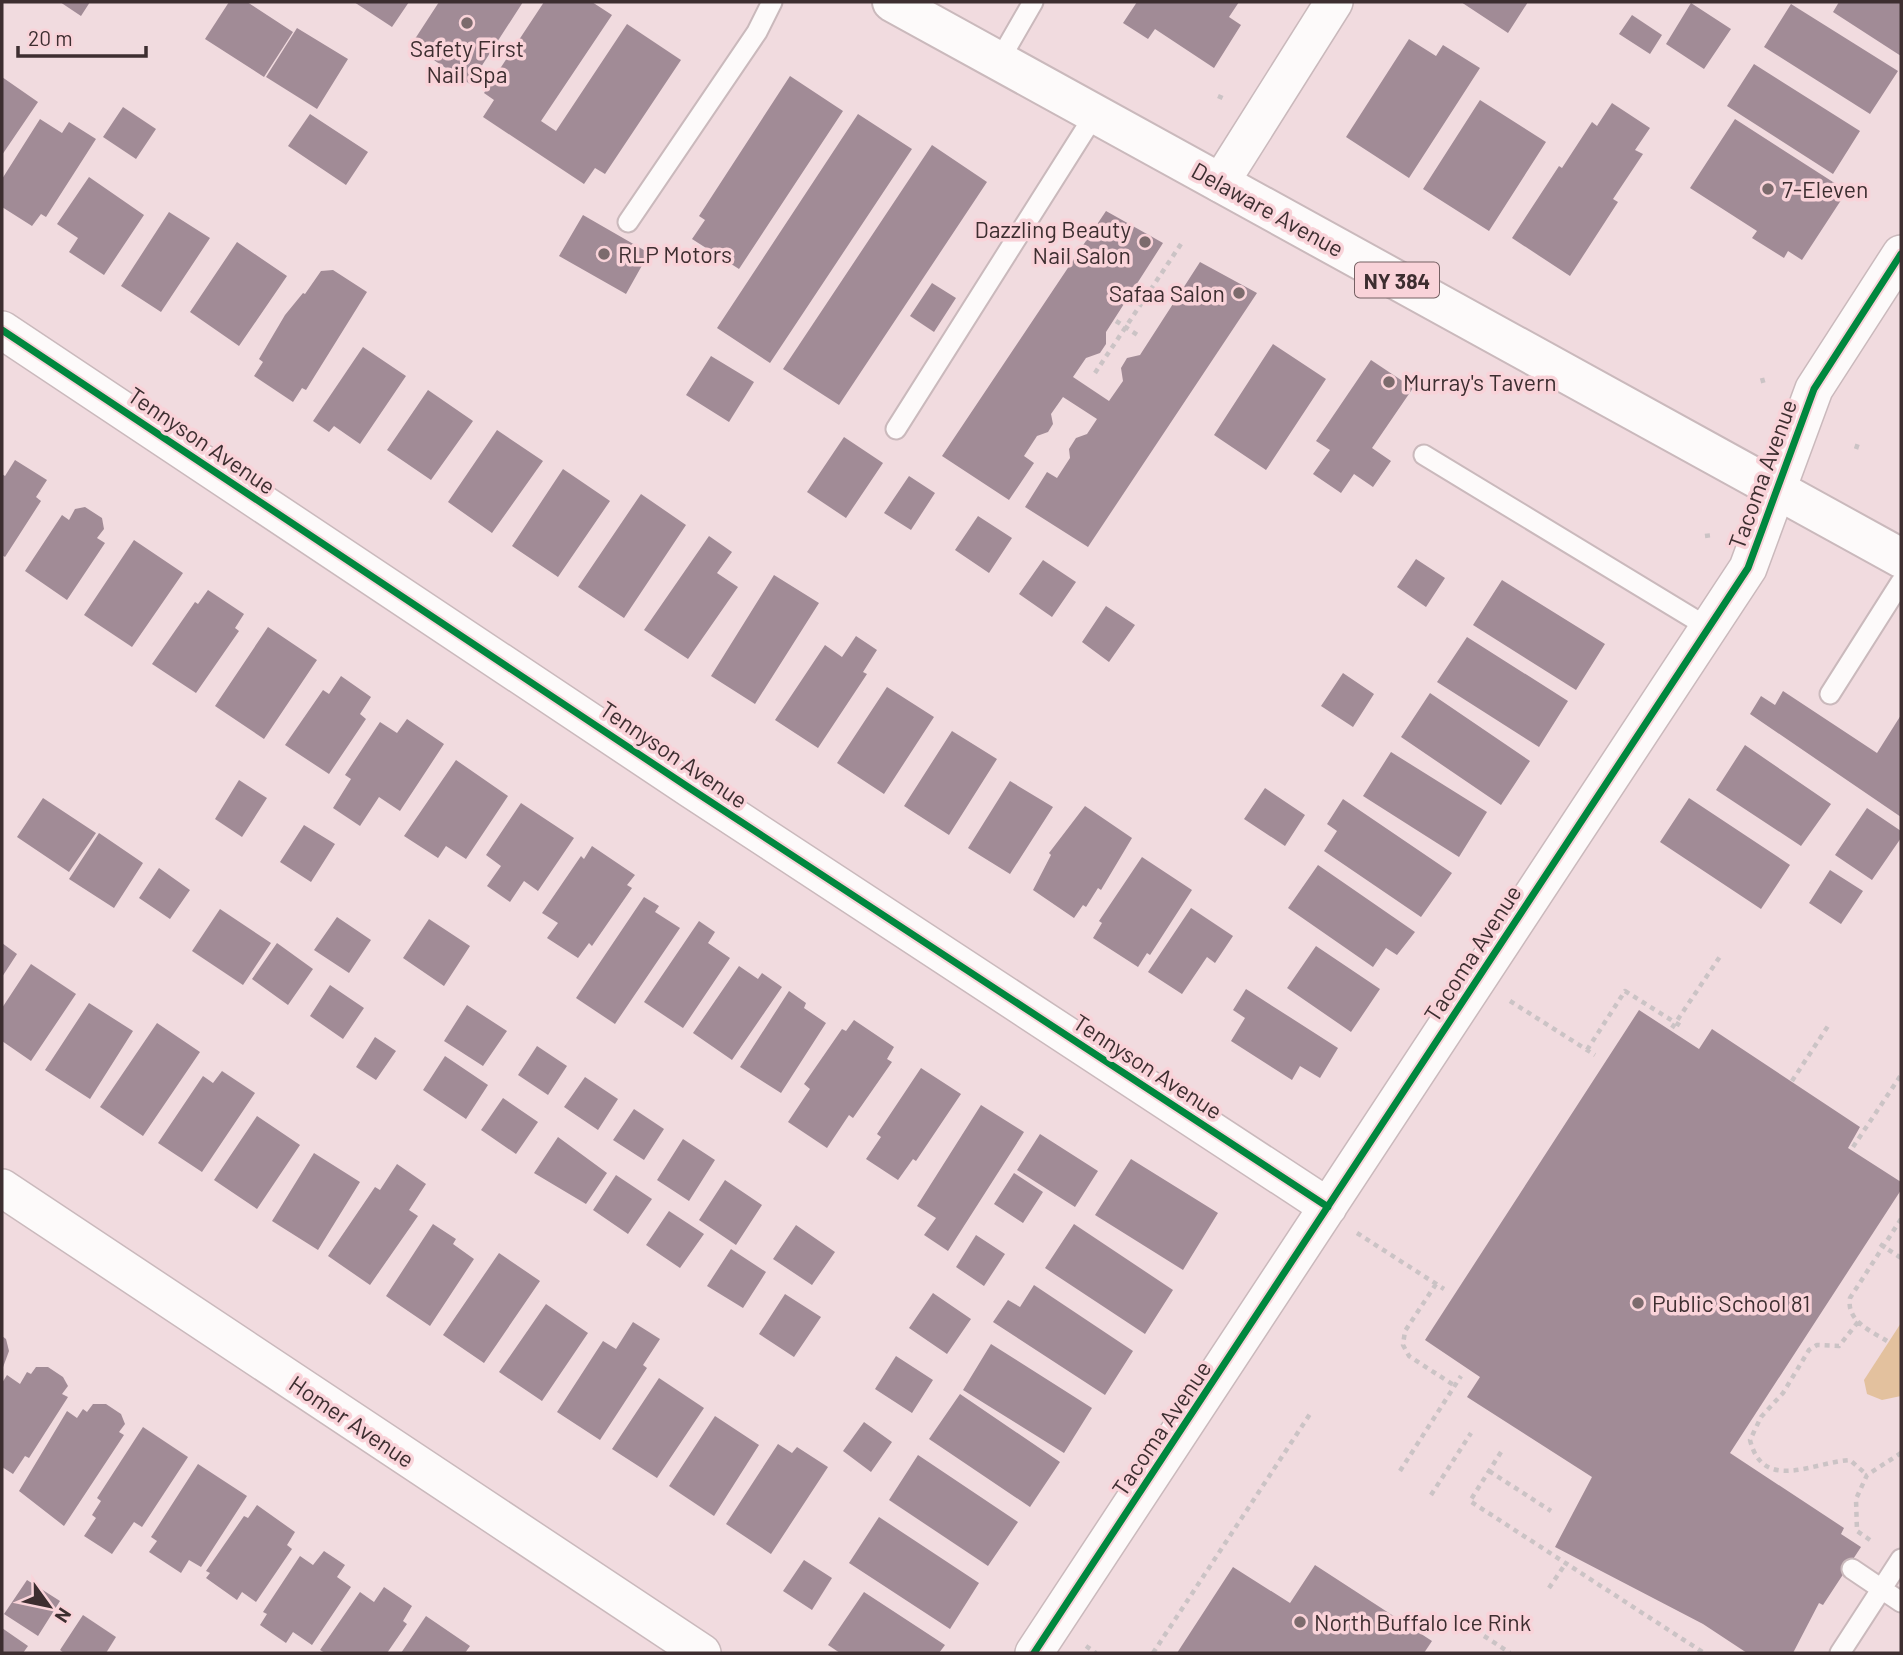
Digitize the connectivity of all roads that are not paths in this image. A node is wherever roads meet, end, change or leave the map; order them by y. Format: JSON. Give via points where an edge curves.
{"nodes":[{"id":1,"x":772,"y":2,"type":"edge"},
{"id":2,"x":892,"y":2,"type":"edge"},
{"id":3,"x":1033,"y":2,"type":"edge"},
{"id":4,"x":1334,"y":2,"type":"edge"},
{"id":5,"x":999,"y":61,"type":"junction"},
{"id":6,"x":1095,"y":114,"type":"junction"},
{"id":7,"x":1220,"y":183,"type":"junction"},
{"id":8,"x":628,"y":222,"type":"dead end"},
{"id":9,"x":1899,"y":264,"type":"edge"},
{"id":10,"x":2,"y":330,"type":"edge"},
{"id":11,"x":896,"y":429,"type":"dead end"},
{"id":12,"x":1424,"y":455,"type":"dead end"},
{"id":13,"x":1777,"y":489,"type":"junction"},
{"id":14,"x":1901,"y":558,"type":"edge"},
{"id":15,"x":1901,"y":582,"type":"edge"},
{"id":16,"x":1709,"y":628,"type":"junction"},
{"id":17,"x":1830,"y":694,"type":"dead end"},
{"id":18,"x":2,"y":1188,"type":"edge"},
{"id":19,"x":1328,"y":1207,"type":"junction"},
{"id":20,"x":1901,"y":1559,"type":"edge"},
{"id":21,"x":1852,"y":1569,"type":"dead end"},
{"id":22,"x":1882,"y":1589,"type":"junction"},
{"id":23,"x":1901,"y":1602,"type":"edge"},
{"id":24,"x":702,"y":1653,"type":"edge"},
{"id":25,"x":1034,"y":1653,"type":"edge"},
{"id":26,"x":1839,"y":1653,"type":"edge"}],
"edges":[{"from":1,"to":8,"type":"lane","via":[[757,32]]},
{"from":2,"to":5,"type":"main road","name":"Delaware Avenue","number":"NY 384"},
{"from":3,"to":5,"type":"lane"},
{"from":4,"to":7,"type":"street"},
{"from":5,"to":6,"type":"main road","name":"Delaware Avenue","number":"NY 384"},
{"from":6,"to":7,"type":"main road","name":"Delaware Avenue","number":"NY 384"},
{"from":6,"to":11,"type":"lane"},
{"from":7,"to":13,"type":"main road","name":"Delaware Avenue","number":"NY 384"},
{"from":9,"to":13,"type":"street","name":"Tacoma Avenue","via":[[1814,389]]},
{"from":10,"to":19,"type":"street","name":"Tennyson Avenue"},
{"from":12,"to":16,"type":"lane"},
{"from":13,"to":14,"type":"main road","name":"Delaware Avenue","number":"NY 384"},
{"from":13,"to":16,"type":"street","name":"Tacoma Avenue","via":[[1748,569]]},
{"from":15,"to":17,"type":"lane"},
{"from":16,"to":19,"type":"street","name":"Tacoma Avenue"},
{"from":18,"to":24,"type":"street","name":"Homer Avenue"},
{"from":19,"to":25,"type":"street","name":"Tacoma Avenue"},
{"from":20,"to":22,"type":"lane"},
{"from":21,"to":22,"type":"lane"},
{"from":22,"to":23,"type":"lane"},
{"from":22,"to":26,"type":"lane"}]}
